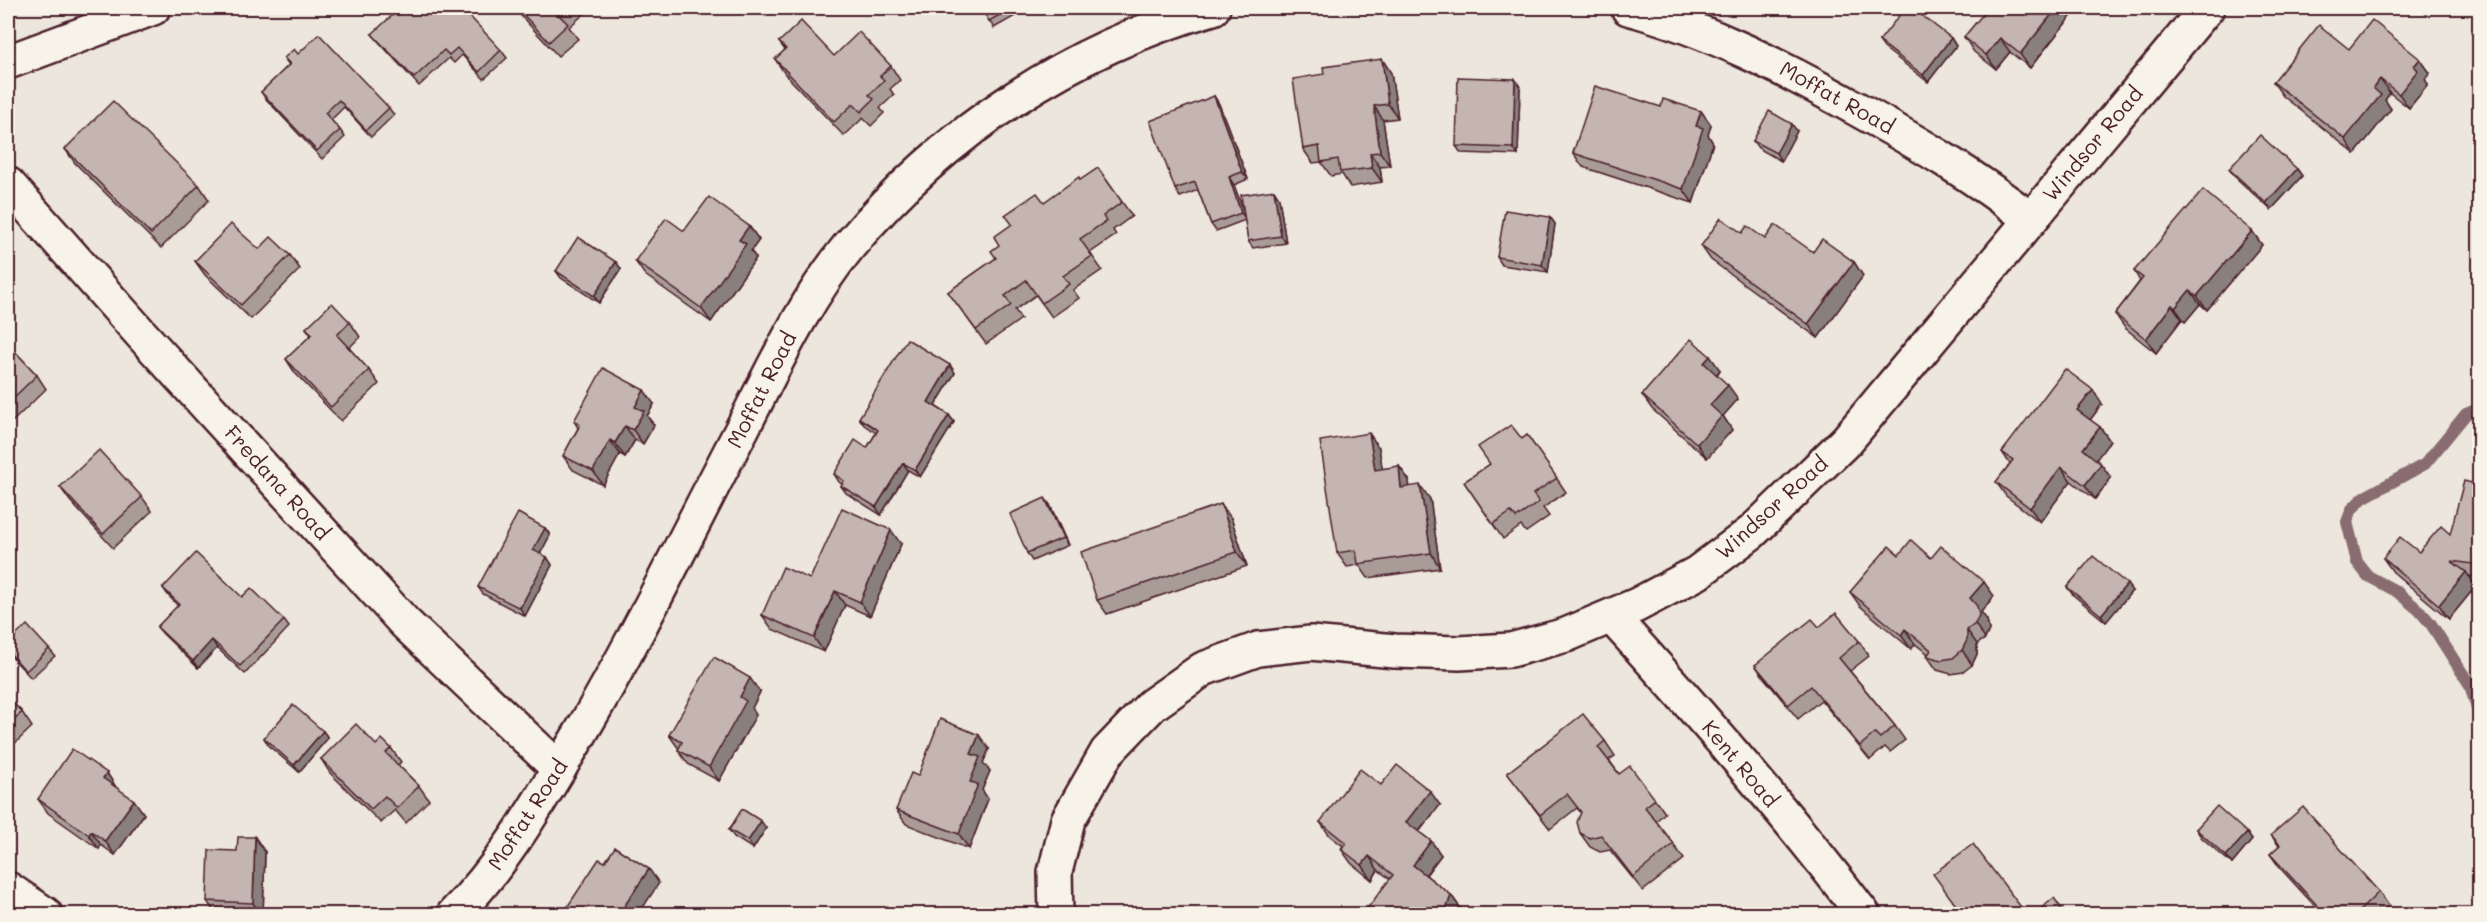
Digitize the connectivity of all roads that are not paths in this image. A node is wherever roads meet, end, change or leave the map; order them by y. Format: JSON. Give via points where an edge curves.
{"nodes":[{"id":1,"x":153,"y":8,"type":"edge"},
{"id":2,"x":1213,"y":8,"type":"edge"},
{"id":3,"x":1628,"y":8,"type":"edge"},
{"id":4,"x":2207,"y":8,"type":"edge"},
{"id":5,"x":8,"y":62,"type":"edge"},
{"id":6,"x":8,"y":184,"type":"edge"},
{"id":7,"x":2030,"y":219,"type":"junction"},
{"id":8,"x":1612,"y":617,"type":"junction"},
{"id":9,"x":559,"y":769,"type":"junction"},
{"id":10,"x":8,"y":889,"type":"edge"},
{"id":11,"x":45,"y":915,"type":"edge"},
{"id":12,"x":454,"y":915,"type":"edge"},
{"id":13,"x":1056,"y":915,"type":"edge"},
{"id":14,"x":1863,"y":915,"type":"edge"}],
"edges":[{"from":1,"to":5,"type":"street"},
{"from":2,"to":9,"type":"street","name":"Moffat Road","via":[[1127,38],[1051,75],[989,113],[931,161],[848,247],[797,321],[614,676]]},
{"from":3,"to":7,"type":"street","name":"Moffat Road","via":[[1719,38],[1807,80],[1941,155]]},
{"from":4,"to":7,"type":"street","name":"Windsor Road"},
{"from":6,"to":9,"type":"street","name":"Fredana Road","via":[[405,623]]},
{"from":7,"to":8,"type":"street","name":"Windsor Road","via":[[1847,440],[1752,532],[1697,573]]},
{"from":8,"to":13,"type":"street","name":"Windsor Road","via":[[1511,650],[1395,651],[1311,643],[1258,649],[1203,669],[1152,705],[1107,752],[1068,820],[1055,872]]},
{"from":8,"to":14,"type":"street","name":"Kent Road","via":[[1676,686]]},
{"from":9,"to":12,"type":"street","name":"Moffat Road","via":[[490,875]]},
{"from":10,"to":11,"type":"street"}]}
